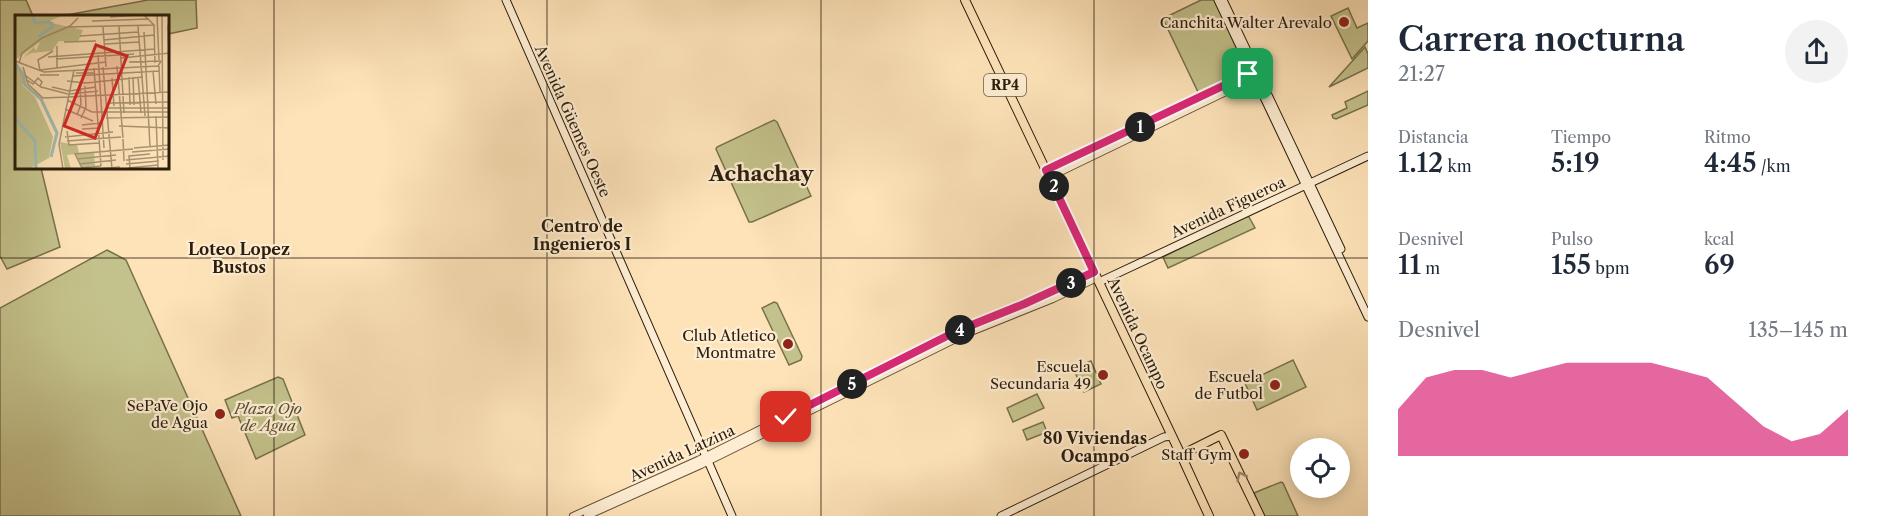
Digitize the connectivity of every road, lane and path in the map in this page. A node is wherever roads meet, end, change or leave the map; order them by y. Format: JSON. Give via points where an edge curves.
{"nodes":[{"id":1,"x":506,"y":0,"type":"edge"},
{"id":2,"x":965,"y":0,"type":"edge"},
{"id":3,"x":1218,"y":0,"type":"edge"},
{"id":4,"x":1223,"y":0,"type":"edge"},
{"id":5,"x":1255,"y":74,"type":"junction"},
{"id":6,"x":1368,"y":156,"type":"edge"},
{"id":7,"x":1048,"y":174,"type":"junction"},
{"id":8,"x":1307,"y":184,"type":"junction"},
{"id":9,"x":1097,"y":277,"type":"junction"},
{"id":10,"x":1368,"y":306,"type":"edge"},
{"id":11,"x":1368,"y":317,"type":"edge"},
{"id":12,"x":1172,"y":436,"type":"junction"},
{"id":13,"x":1181,"y":454,"type":"junction"},
{"id":14,"x":706,"y":459,"type":"junction"},
{"id":15,"x":573,"y":516,"type":"edge"},
{"id":16,"x":586,"y":516,"type":"edge"},
{"id":17,"x":732,"y":516,"type":"edge"},
{"id":18,"x":1002,"y":516,"type":"edge"},
{"id":19,"x":1012,"y":516,"type":"edge"},
{"id":20,"x":1209,"y":516,"type":"edge"},
{"id":21,"x":1260,"y":516,"type":"edge"}],
"edges":[{"from":1,"to":14,"type":"main road","name":"Avenida Güemes Oeste"},
{"from":2,"to":7,"type":"main road","name":"Avenida Ocampo","number":"RP4"},
{"from":3,"to":5,"type":"main road"},
{"from":4,"to":5,"type":"main road"},
{"from":5,"to":7,"type":"street"},
{"from":5,"to":8,"type":"main road"},
{"from":6,"to":8,"type":"main road","name":"Avenida Figueroa"},
{"from":7,"to":9,"type":"main road","name":"Avenida Ocampo","number":"RP4"},
{"from":8,"to":9,"type":"main road","name":"Avenida Figueroa"},
{"from":8,"to":10,"type":"main road"},
{"from":8,"to":11,"type":"main road"},
{"from":9,"to":12,"type":"main road","name":"Avenida Ocampo","number":"RP4"},
{"from":9,"to":14,"type":"street","name":"Avenida Latzina","via":[[957,331]]},
{"from":12,"to":13,"type":"main road","name":"Avenida Ocampo","number":"RP4"},
{"from":12,"to":18,"type":"main road"},
{"from":12,"to":19,"type":"main road"},
{"from":13,"to":20,"type":"main road","name":"Avenida Ocampo","number":"RP4"},
{"from":21,"to":13,"type":"main road","one_way":true,"via":[[1221,435]]},
{"from":14,"to":15,"type":"street","name":"Avenida Latzina"},
{"from":14,"to":16,"type":"street","name":"Avenida Latzina"},
{"from":14,"to":17,"type":"main road","name":"Avenida Güemes Oeste"}]}
